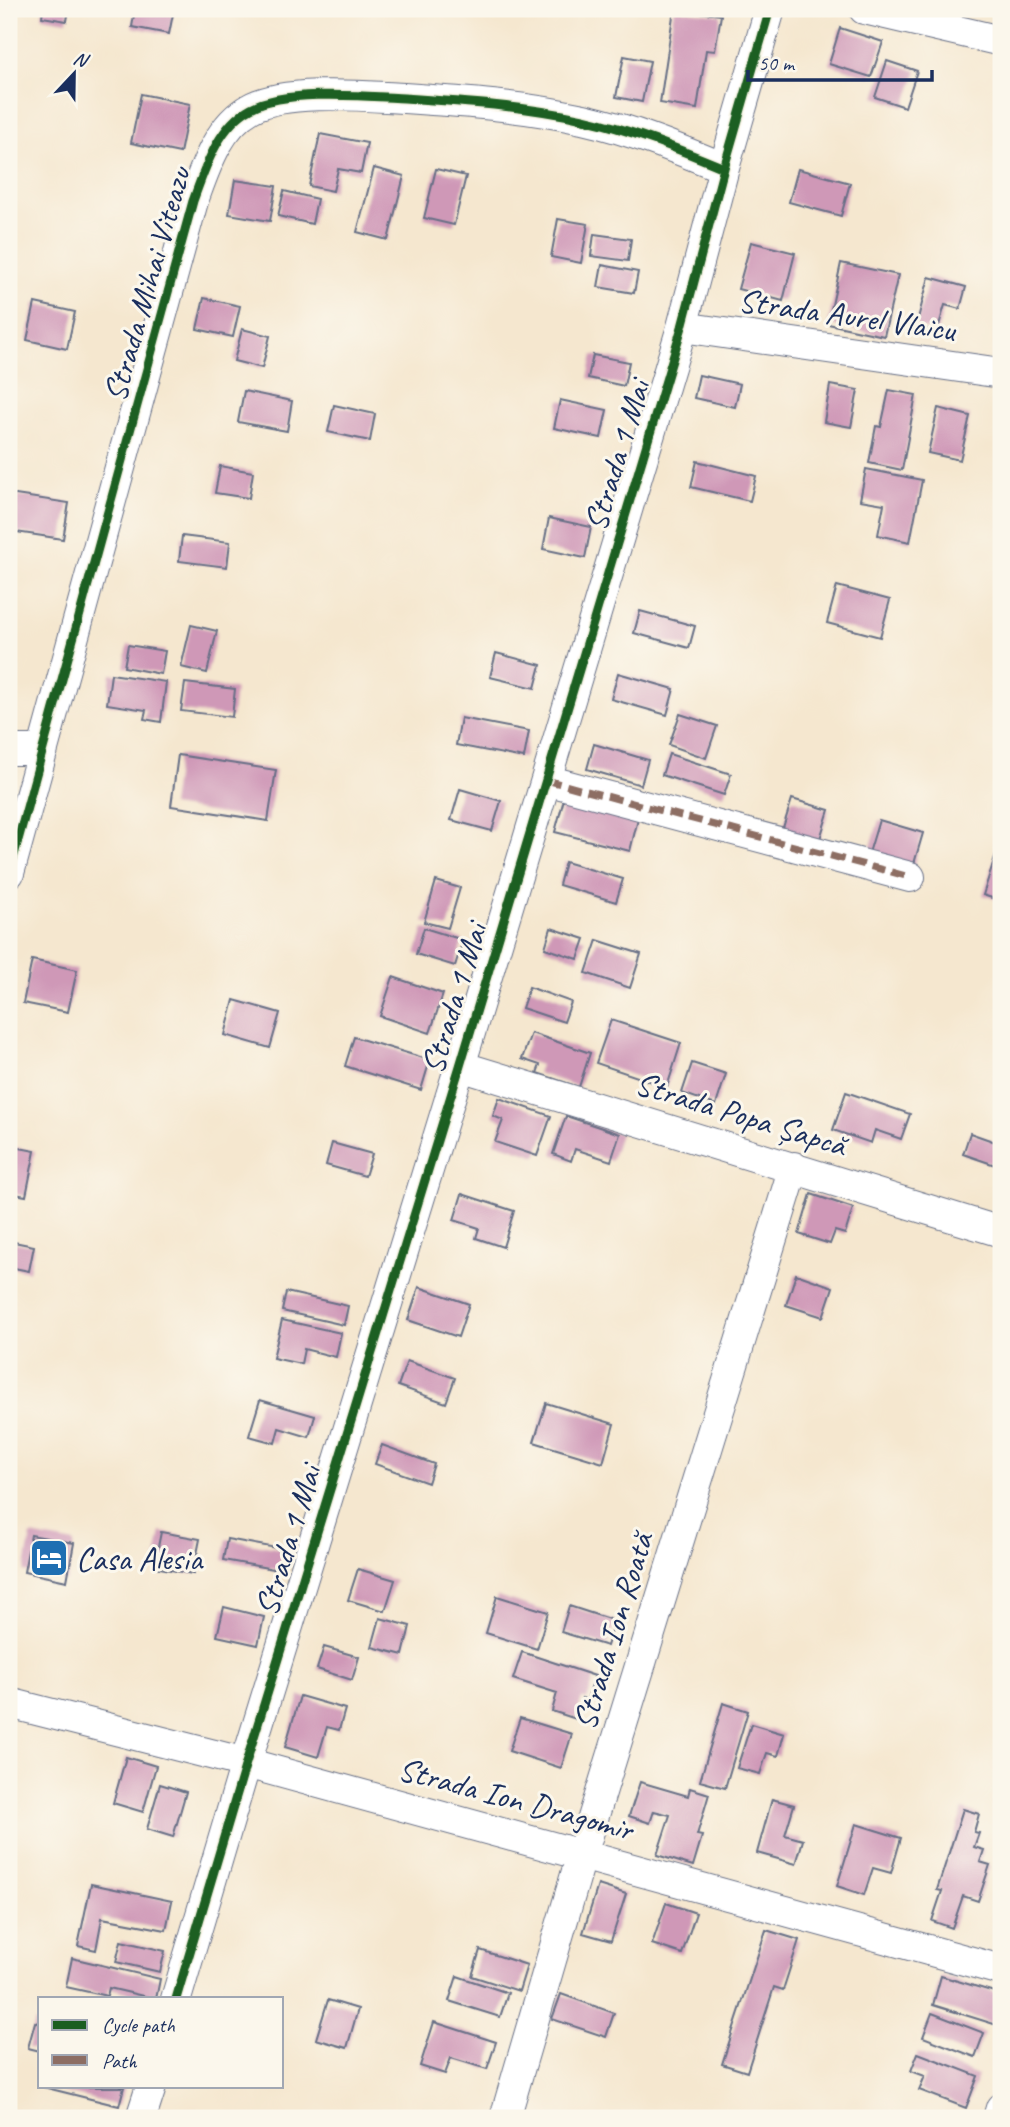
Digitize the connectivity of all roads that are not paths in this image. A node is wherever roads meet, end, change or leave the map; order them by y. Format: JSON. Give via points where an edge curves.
{"nodes":[{"id":1,"x":770,"y":9,"type":"edge"},
{"id":2,"x":864,"y":9,"type":"edge"},
{"id":3,"x":1001,"y":41,"type":"edge"},
{"id":4,"x":723,"y":168,"type":"junction"},
{"id":5,"x":682,"y":327,"type":"junction"},
{"id":6,"x":1001,"y":373,"type":"edge"},
{"id":7,"x":9,"y":750,"type":"edge"},
{"id":8,"x":43,"y":750,"type":"junction"},
{"id":9,"x":546,"y":780,"type":"junction"},
{"id":10,"x":9,"y":873,"type":"edge"},
{"id":11,"x":909,"y":877,"type":"dead end"},
{"id":12,"x":460,"y":1066,"type":"junction"},
{"id":13,"x":794,"y":1167,"type":"junction"},
{"id":14,"x":1001,"y":1231,"type":"edge"},
{"id":15,"x":9,"y":1703,"type":"edge"},
{"id":16,"x":246,"y":1762,"type":"junction"},
{"id":17,"x":582,"y":1854,"type":"junction"},
{"id":18,"x":1001,"y":1970,"type":"edge"},
{"id":19,"x":177,"y":1997,"type":"edge"},
{"id":20,"x":151,"y":2088,"type":"edge"},
{"id":21,"x":1001,"y":2108,"type":"edge"},
{"id":22,"x":142,"y":2118,"type":"edge"},
{"id":23,"x":505,"y":2118,"type":"edge"},
{"id":24,"x":998,"y":2118,"type":"edge"}],
"edges":[{"from":1,"to":4,"type":"street","name":"Strada 1 Mai"},
{"from":2,"to":3,"type":"street"},
{"from":4,"to":5,"type":"street","name":"Strada 1 Mai"},
{"from":4,"to":8,"type":"street","name":"Strada Mihai Viteazu","via":[[655,139],[595,122],[493,104],[351,95],[288,98],[251,108],[227,129],[213,151],[193,201]]},
{"from":5,"to":6,"type":"street","name":"Strada Aurel Vlaicu"},
{"from":5,"to":9,"type":"street","name":"Strada 1 Mai"},
{"from":7,"to":8,"type":"street"},
{"from":8,"to":10,"type":"street","name":"Strada Mihai Viteazu"},
{"from":9,"to":11,"type":"street"},
{"from":9,"to":12,"type":"street","name":"Strada 1 Mai"},
{"from":12,"to":13,"type":"street","name":"Strada Popa Șapcă"},
{"from":12,"to":16,"type":"street","name":"Strada 1 Mai"},
{"from":13,"to":14,"type":"street","name":"Strada Popa Șapcă"},
{"from":13,"to":17,"type":"street","name":"Strada Ion Roată"},
{"from":15,"to":16,"type":"street","name":"Strada Ion Dragomir"},
{"from":16,"to":17,"type":"street","name":"Strada Ion Dragomir"},
{"from":16,"to":19,"type":"street","name":"Strada 1 Mai"},
{"from":17,"to":18,"type":"street","name":"Strada Ion Dragomir"},
{"from":17,"to":23,"type":"street","name":"Strada Ion Roată"},
{"from":20,"to":22,"type":"street"},
{"from":21,"to":24,"type":"street"}]}
